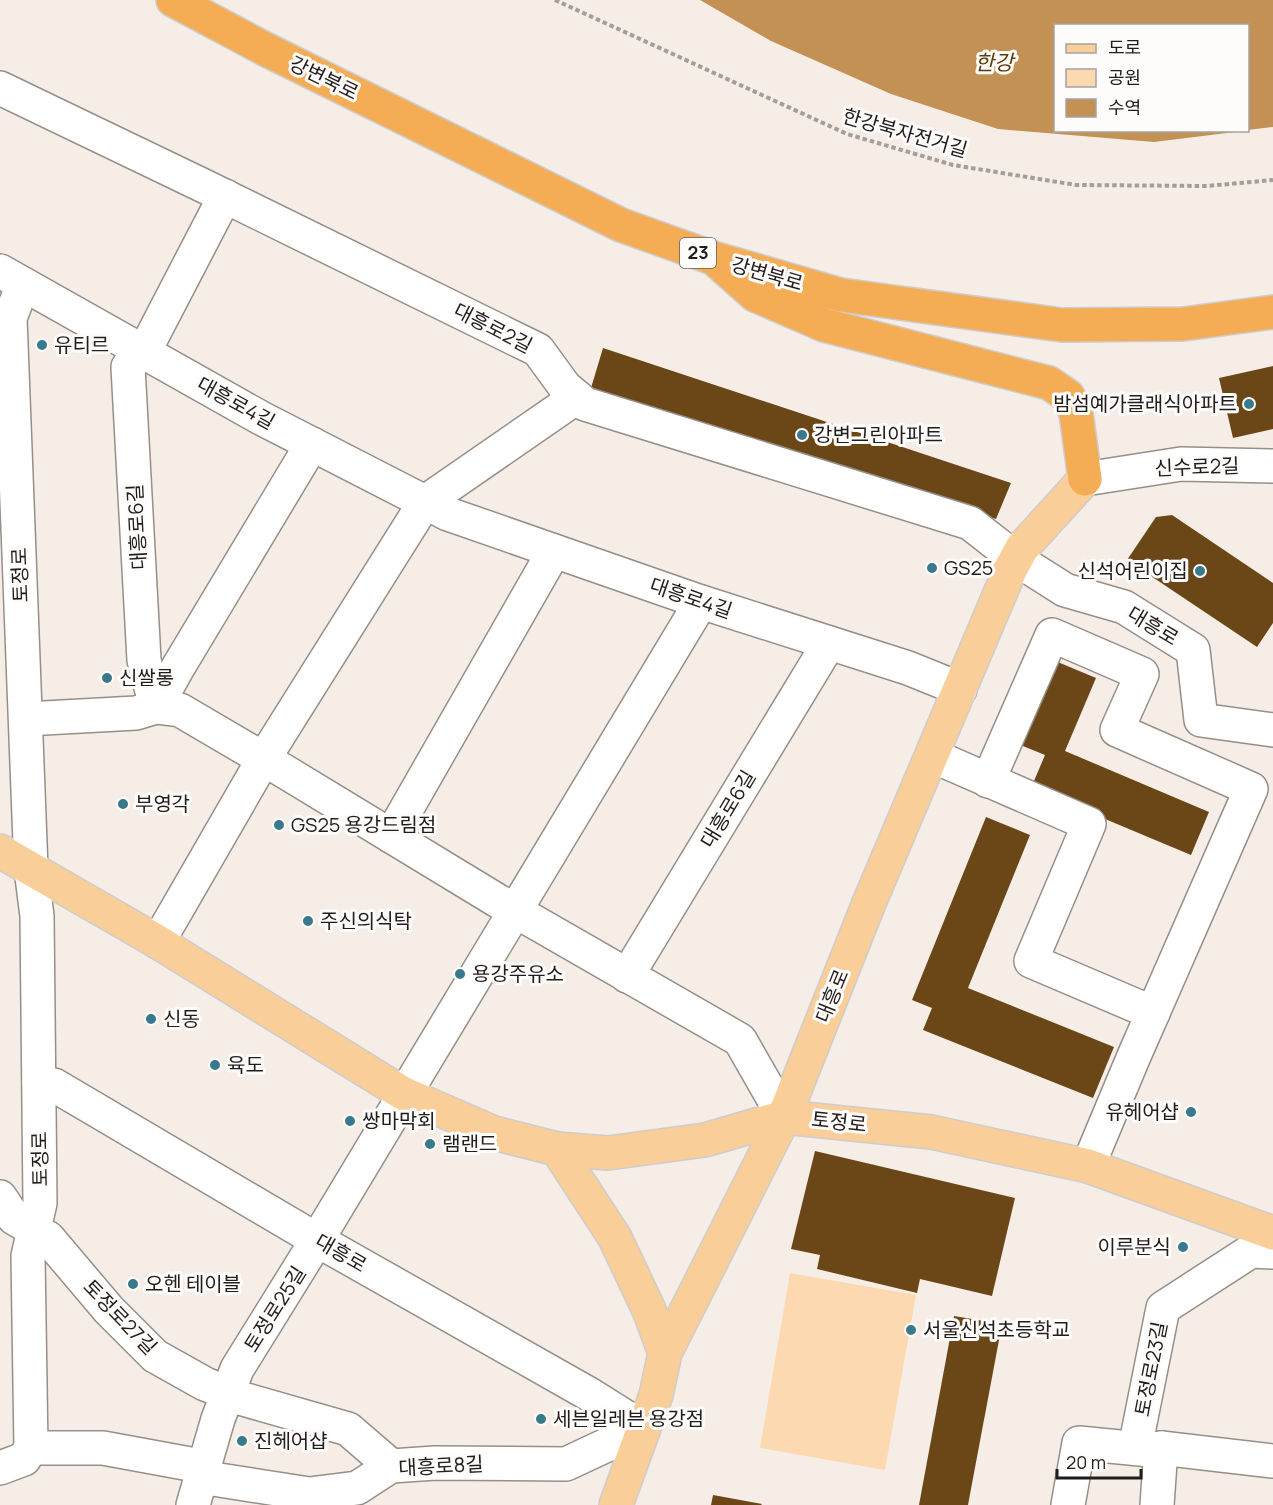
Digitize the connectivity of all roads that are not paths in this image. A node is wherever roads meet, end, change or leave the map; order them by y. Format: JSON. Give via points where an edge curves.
{"nodes":[{"id":1,"x":173,"y":0,"type":"edge"},
{"id":2,"x":0,"y":88,"type":"edge"},
{"id":3,"x":225,"y":196,"type":"junction"},
{"id":4,"x":713,"y":258,"type":"junction"},
{"id":5,"x":11,"y":277,"type":"edge"},
{"id":6,"x":1273,"y":312,"type":"edge"},
{"id":7,"x":143,"y":351,"type":"junction"},
{"id":8,"x":577,"y":397,"type":"junction"},
{"id":9,"x":312,"y":444,"type":"junction"},
{"id":10,"x":1273,"y":466,"type":"edge"},
{"id":11,"x":1085,"y":479,"type":"junction"},
{"id":12,"x":424,"y":502,"type":"junction"},
{"id":13,"x":554,"y":551,"type":"junction"},
{"id":14,"x":1016,"y":559,"type":"junction"},
{"id":15,"x":701,"y":602,"type":"junction"},
{"id":16,"x":829,"y":643,"type":"junction"},
{"id":17,"x":960,"y":689,"type":"junction"},
{"id":18,"x":156,"y":707,"type":"junction"},
{"id":19,"x":26,"y":719,"type":"junction"},
{"id":20,"x":1273,"y":730,"type":"edge"},
{"id":21,"x":933,"y":756,"type":"junction"},
{"id":22,"x":263,"y":760,"type":"junction"},
{"id":23,"x":988,"y":781,"type":"junction"},
{"id":24,"x":391,"y":836,"type":"junction"},
{"id":25,"x":0,"y":851,"type":"edge"},
{"id":26,"x":31,"y":869,"type":"junction"},
{"id":27,"x":516,"y":910,"type":"junction"},
{"id":28,"x":158,"y":942,"type":"junction"},
{"id":29,"x":627,"y":976,"type":"junction"},
{"id":30,"x":1153,"y":1013,"type":"junction"},
{"id":31,"x":39,"y":1083,"type":"junction"},
{"id":32,"x":404,"y":1095,"type":"junction"},
{"id":33,"x":784,"y":1116,"type":"junction"},
{"id":34,"x":557,"y":1149,"type":"junction"},
{"id":35,"x":1088,"y":1166,"type":"junction"},
{"id":36,"x":0,"y":1197,"type":"edge"},
{"id":37,"x":34,"y":1229,"type":"junction"},
{"id":38,"x":1273,"y":1233,"type":"edge"},
{"id":39,"x":317,"y":1240,"type":"junction"},
{"id":40,"x":1273,"y":1252,"type":"edge"},
{"id":41,"x":666,"y":1353,"type":"junction"},
{"id":42,"x":228,"y":1393,"type":"junction"},
{"id":43,"x":643,"y":1428,"type":"junction"},
{"id":44,"x":31,"y":1448,"type":"junction"},
{"id":45,"x":1148,"y":1448,"type":"junction"},
{"id":46,"x":1273,"y":1461,"type":"edge"},
{"id":47,"x":391,"y":1466,"type":"junction"},
{"id":48,"x":0,"y":1468,"type":"edge"},
{"id":49,"x":202,"y":1472,"type":"junction"},
{"id":50,"x":193,"y":1505,"type":"edge"},
{"id":51,"x":616,"y":1505,"type":"edge"},
{"id":52,"x":1068,"y":1505,"type":"edge"},
{"id":53,"x":1157,"y":1505,"type":"edge"}],
"edges":[{"from":1,"to":4,"type":"highway","name":"강변북로","number":"23","via":[[621,225]]},
{"from":2,"to":3,"type":"street","name":"대흥로2길"},
{"from":3,"to":7,"type":"street"},
{"from":3,"to":8,"type":"street","name":"대흥로2길","via":[[538,350]]},
{"from":4,"to":6,"type":"highway","name":"강변북로","number":"23","via":[[841,296],[1062,325],[1183,324]]},
{"from":4,"to":11,"type":"highway","via":[[754,295],[824,325],[1049,383],[1068,396],[1076,413]]},
{"from":5,"to":7,"type":"street","name":"대흥로4길"},
{"from":5,"to":19,"type":"street","name":"토정로"},
{"from":7,"to":9,"type":"street","name":"대흥로4길"},
{"from":7,"to":18,"type":"street","name":"대흥로6길","via":[[128,367],[144,660]]},
{"from":8,"to":12,"type":"street"},
{"from":8,"to":14,"type":"street","name":"대흥로2길","via":[[585,404],[970,523]]},
{"from":9,"to":12,"type":"street","name":"대흥로4길"},
{"from":9,"to":18,"type":"street"},
{"from":10,"to":11,"type":"street","name":"신수로2길","via":[[1181,464]]},
{"from":11,"to":14,"type":"main road","name":"대흥로"},
{"from":12,"to":13,"type":"street","name":"대흥로4길"},
{"from":12,"to":22,"type":"street"},
{"from":13,"to":15,"type":"street","name":"대흥로4길"},
{"from":13,"to":24,"type":"street"},
{"from":14,"to":17,"type":"main road","name":"대흥로"},
{"from":14,"to":20,"type":"street","name":"대흥로","via":[[1065,590],[1124,607],[1193,650],[1201,720]]},
{"from":15,"to":16,"type":"street","name":"대흥로4길"},
{"from":15,"to":27,"type":"street"},
{"from":16,"to":17,"type":"street","name":"대흥로4길"},
{"from":16,"to":29,"type":"street","name":"대흥로6길"},
{"from":17,"to":21,"type":"main road","name":"대흥로"},
{"from":18,"to":19,"type":"street","via":[[136,713]]},
{"from":18,"to":22,"type":"street","via":[[180,710]]},
{"from":19,"to":26,"type":"street","name":"토정로"},
{"from":21,"to":23,"type":"street"},
{"from":21,"to":33,"type":"main road","name":"대흥로"},
{"from":22,"to":24,"type":"street"},
{"from":22,"to":28,"type":"street"},
{"from":23,"to":30,"type":"street","via":[[1089,824],[1030,961]]},
{"from":23,"to":30,"type":"street","via":[[1052,635],[1142,674],[1116,730],[1251,789]]},
{"from":24,"to":27,"type":"street"},
{"from":25,"to":26,"type":"main road","name":"토정로"},
{"from":26,"to":28,"type":"main road","name":"토정로"},
{"from":26,"to":31,"type":"street","name":"토정로","via":[[37,916]]},
{"from":27,"to":29,"type":"street"},
{"from":27,"to":32,"type":"street"},
{"from":28,"to":32,"type":"main road","name":"토정로"},
{"from":29,"to":33,"type":"street","via":[[740,1040]]},
{"from":30,"to":35,"type":"street"},
{"from":31,"to":37,"type":"street","name":"토정로","via":[[40,1203]]},
{"from":31,"to":39,"type":"street","name":"대흥로","via":[[54,1085]]},
{"from":32,"to":34,"type":"main road","name":"토정로","via":[[494,1132]]},
{"from":32,"to":39,"type":"street","name":"토정로25길"},
{"from":33,"to":34,"type":"main road","name":"토정로","via":[[705,1140],[608,1153]]},
{"from":33,"to":35,"type":"main road","name":"토정로","via":[[931,1132]]},
{"from":33,"to":41,"type":"main road","name":"대흥로"},
{"from":34,"to":41,"type":"main road","via":[[615,1238]]},
{"from":35,"to":38,"type":"main road","name":"토정로"},
{"from":36,"to":37,"type":"street","name":"토정로27길","via":[[14,1218]]},
{"from":37,"to":42,"type":"street","name":"토정로27길","via":[[48,1238],[109,1310],[155,1356]]},
{"from":37,"to":44,"type":"street","name":"토정로","via":[[28,1256]]},
{"from":39,"to":42,"type":"street","name":"토정로25길","via":[[237,1369]]},
{"from":39,"to":43,"type":"street","name":"대흥로"},
{"from":40,"to":45,"type":"street","name":"토정로23길","via":[[1251,1251],[1163,1308]]},
{"from":41,"to":43,"type":"main road","name":"대흥로"},
{"from":42,"to":47,"type":"street","name":"토정로27길","via":[[348,1429]]},
{"from":42,"to":49,"type":"street","name":"토정로25길"},
{"from":43,"to":47,"type":"street","name":"대흥로8길","via":[[566,1464]]},
{"from":43,"to":51,"type":"main road","name":"대흥로"},
{"from":44,"to":48,"type":"street","via":[[24,1459]]},
{"from":44,"to":49,"type":"street","name":"대흥로8길","via":[[103,1448],[190,1464]]},
{"from":45,"to":46,"type":"street"},
{"from":45,"to":52,"type":"street","via":[[1079,1443]]},
{"from":45,"to":53,"type":"street","name":"토정로23길"},
{"from":47,"to":49,"type":"street","name":"대흥로8길","via":[[357,1488],[309,1494],[213,1479]]},
{"from":49,"to":50,"type":"street","name":"토정로25길"}]}
